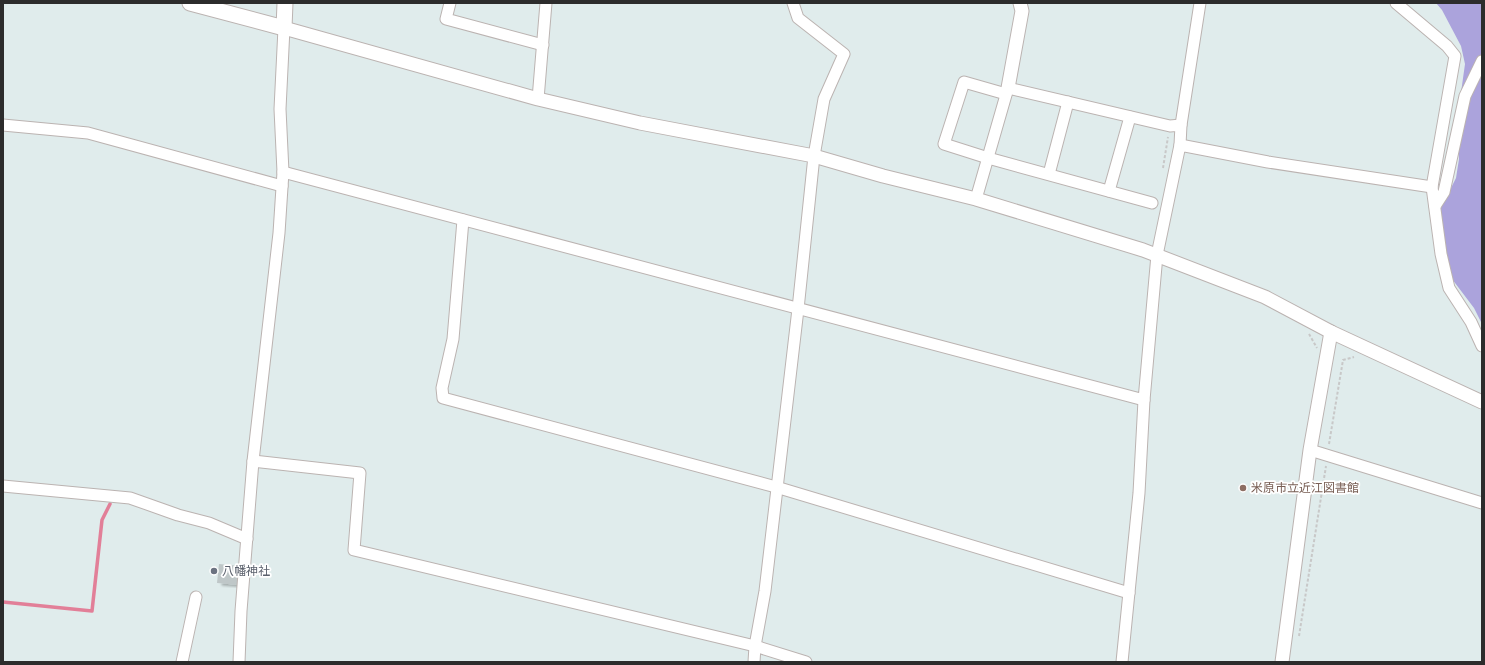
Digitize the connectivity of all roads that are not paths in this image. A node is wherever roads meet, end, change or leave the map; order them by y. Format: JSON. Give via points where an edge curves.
{"nodes":[{"id":1,"x":190,"y":3,"type":"edge"},
{"id":2,"x":285,"y":3,"type":"edge"},
{"id":3,"x":450,"y":3,"type":"edge"},
{"id":4,"x":546,"y":3,"type":"edge"},
{"id":5,"x":793,"y":3,"type":"edge"},
{"id":6,"x":1020,"y":3,"type":"edge"},
{"id":7,"x":1200,"y":3,"type":"edge"},
{"id":8,"x":1396,"y":3,"type":"edge"},
{"id":9,"x":284,"y":28,"type":"junction"},
{"id":10,"x":543,"y":45,"type":"junction"},
{"id":11,"x":1482,"y":61,"type":"edge"},
{"id":12,"x":1007,"y":91,"type":"junction"},
{"id":13,"x":538,"y":99,"type":"junction"},
{"id":14,"x":1068,"y":102,"type":"junction"},
{"id":15,"x":1130,"y":117,"type":"junction"},
{"id":16,"x":3,"y":125,"type":"edge"},
{"id":17,"x":1181,"y":125,"type":"junction"},
{"id":18,"x":1180,"y":145,"type":"junction"},
{"id":19,"x":814,"y":156,"type":"junction"},
{"id":20,"x":988,"y":158,"type":"junction"},
{"id":21,"x":282,"y":172,"type":"junction"},
{"id":22,"x":1049,"y":174,"type":"junction"},
{"id":23,"x":282,"y":186,"type":"junction"},
{"id":24,"x":1432,"y":187,"type":"junction"},
{"id":25,"x":1110,"y":191,"type":"junction"},
{"id":26,"x":976,"y":199,"type":"junction"},
{"id":27,"x":1152,"y":202,"type":"dead end"},
{"id":28,"x":1435,"y":206,"type":"junction"},
{"id":29,"x":464,"y":220,"type":"junction"},
{"id":30,"x":1157,"y":255,"type":"junction"},
{"id":31,"x":798,"y":308,"type":"junction"},
{"id":32,"x":1331,"y":332,"type":"junction"},
{"id":33,"x":1482,"y":346,"type":"edge"},
{"id":34,"x":1144,"y":400,"type":"junction"},
{"id":35,"x":1482,"y":402,"type":"edge"},
{"id":36,"x":1310,"y":450,"type":"junction"},
{"id":37,"x":253,"y":461,"type":"junction"},
{"id":38,"x":3,"y":486,"type":"edge"},
{"id":39,"x":776,"y":487,"type":"junction"},
{"id":40,"x":1482,"y":503,"type":"edge"},
{"id":41,"x":247,"y":539,"type":"junction"},
{"id":42,"x":1129,"y":593,"type":"junction"},
{"id":43,"x":196,"y":598,"type":"dead end"},
{"id":44,"x":755,"y":646,"type":"junction"},
{"id":45,"x":182,"y":662,"type":"edge"},
{"id":46,"x":239,"y":662,"type":"edge"},
{"id":47,"x":754,"y":662,"type":"edge"},
{"id":48,"x":806,"y":662,"type":"edge"},
{"id":49,"x":1122,"y":662,"type":"edge"},
{"id":50,"x":1282,"y":662,"type":"edge"}],
"edges":[{"from":1,"to":9,"type":"main road"},
{"from":2,"to":9,"type":"main road"},
{"from":3,"to":10,"type":"street","via":[[446,20]]},
{"from":4,"to":10,"type":"street"},
{"from":5,"to":19,"type":"street","via":[[798,18],[844,54],[824,98]]},
{"from":6,"to":12,"type":"street","via":[[1022,11]]},
{"from":7,"to":17,"type":"street"},
{"from":8,"to":24,"type":"street","via":[[1447,46],[1455,56]]},
{"from":9,"to":13,"type":"street"},
{"from":9,"to":21,"type":"street","via":[[280,109]]},
{"from":10,"to":13,"type":"street"},
{"from":11,"to":28,"type":"street","via":[[1465,96],[1444,192]]},
{"from":12,"to":14,"type":"street"},
{"from":12,"to":20,"type":"street"},
{"from":12,"to":20,"type":"street","via":[[964,82],[944,144]]},
{"from":13,"to":19,"type":"street","via":[[640,123]]},
{"from":14,"to":15,"type":"street"},
{"from":14,"to":22,"type":"street"},
{"from":15,"to":17,"type":"street","via":[[1170,126]]},
{"from":15,"to":25,"type":"street"},
{"from":16,"to":23,"type":"street","via":[[88,133]]},
{"from":17,"to":18,"type":"street"},
{"from":18,"to":24,"type":"street","via":[[1268,162]]},
{"from":18,"to":30,"type":"street"},
{"from":19,"to":26,"type":"street"},
{"from":19,"to":31,"type":"street"},
{"from":20,"to":22,"type":"street"},
{"from":20,"to":26,"type":"street"},
{"from":21,"to":23,"type":"street"},
{"from":21,"to":29,"type":"street"},
{"from":22,"to":25,"type":"street"},
{"from":23,"to":37,"type":"street"},
{"from":24,"to":28,"type":"street"},
{"from":25,"to":27,"type":"street"},
{"from":26,"to":30,"type":"street"},
{"from":28,"to":33,"type":"street","via":[[1441,254],[1449,288],[1471,322]]},
{"from":29,"to":31,"type":"street"},
{"from":29,"to":39,"type":"street","via":[[453,339],[442,388],[443,398]]},
{"from":30,"to":32,"type":"street","via":[[1265,297]]},
{"from":30,"to":34,"type":"street"},
{"from":31,"to":34,"type":"street"},
{"from":31,"to":39,"type":"street"},
{"from":32,"to":35,"type":"street"},
{"from":32,"to":36,"type":"street"},
{"from":34,"to":42,"type":"street","via":[[1139,493]]},
{"from":36,"to":40,"type":"street"},
{"from":36,"to":50,"type":"street"},
{"from":37,"to":41,"type":"street"},
{"from":37,"to":44,"type":"street","via":[[360,472],[354,550]]},
{"from":38,"to":41,"type":"street","via":[[130,498],[209,523]]},
{"from":39,"to":42,"type":"street"},
{"from":39,"to":44,"type":"street","via":[[765,591]]},
{"from":41,"to":46,"type":"street"},
{"from":42,"to":49,"type":"street"},
{"from":43,"to":45,"type":"street"},
{"from":44,"to":47,"type":"street"},
{"from":44,"to":48,"type":"street"}]}
